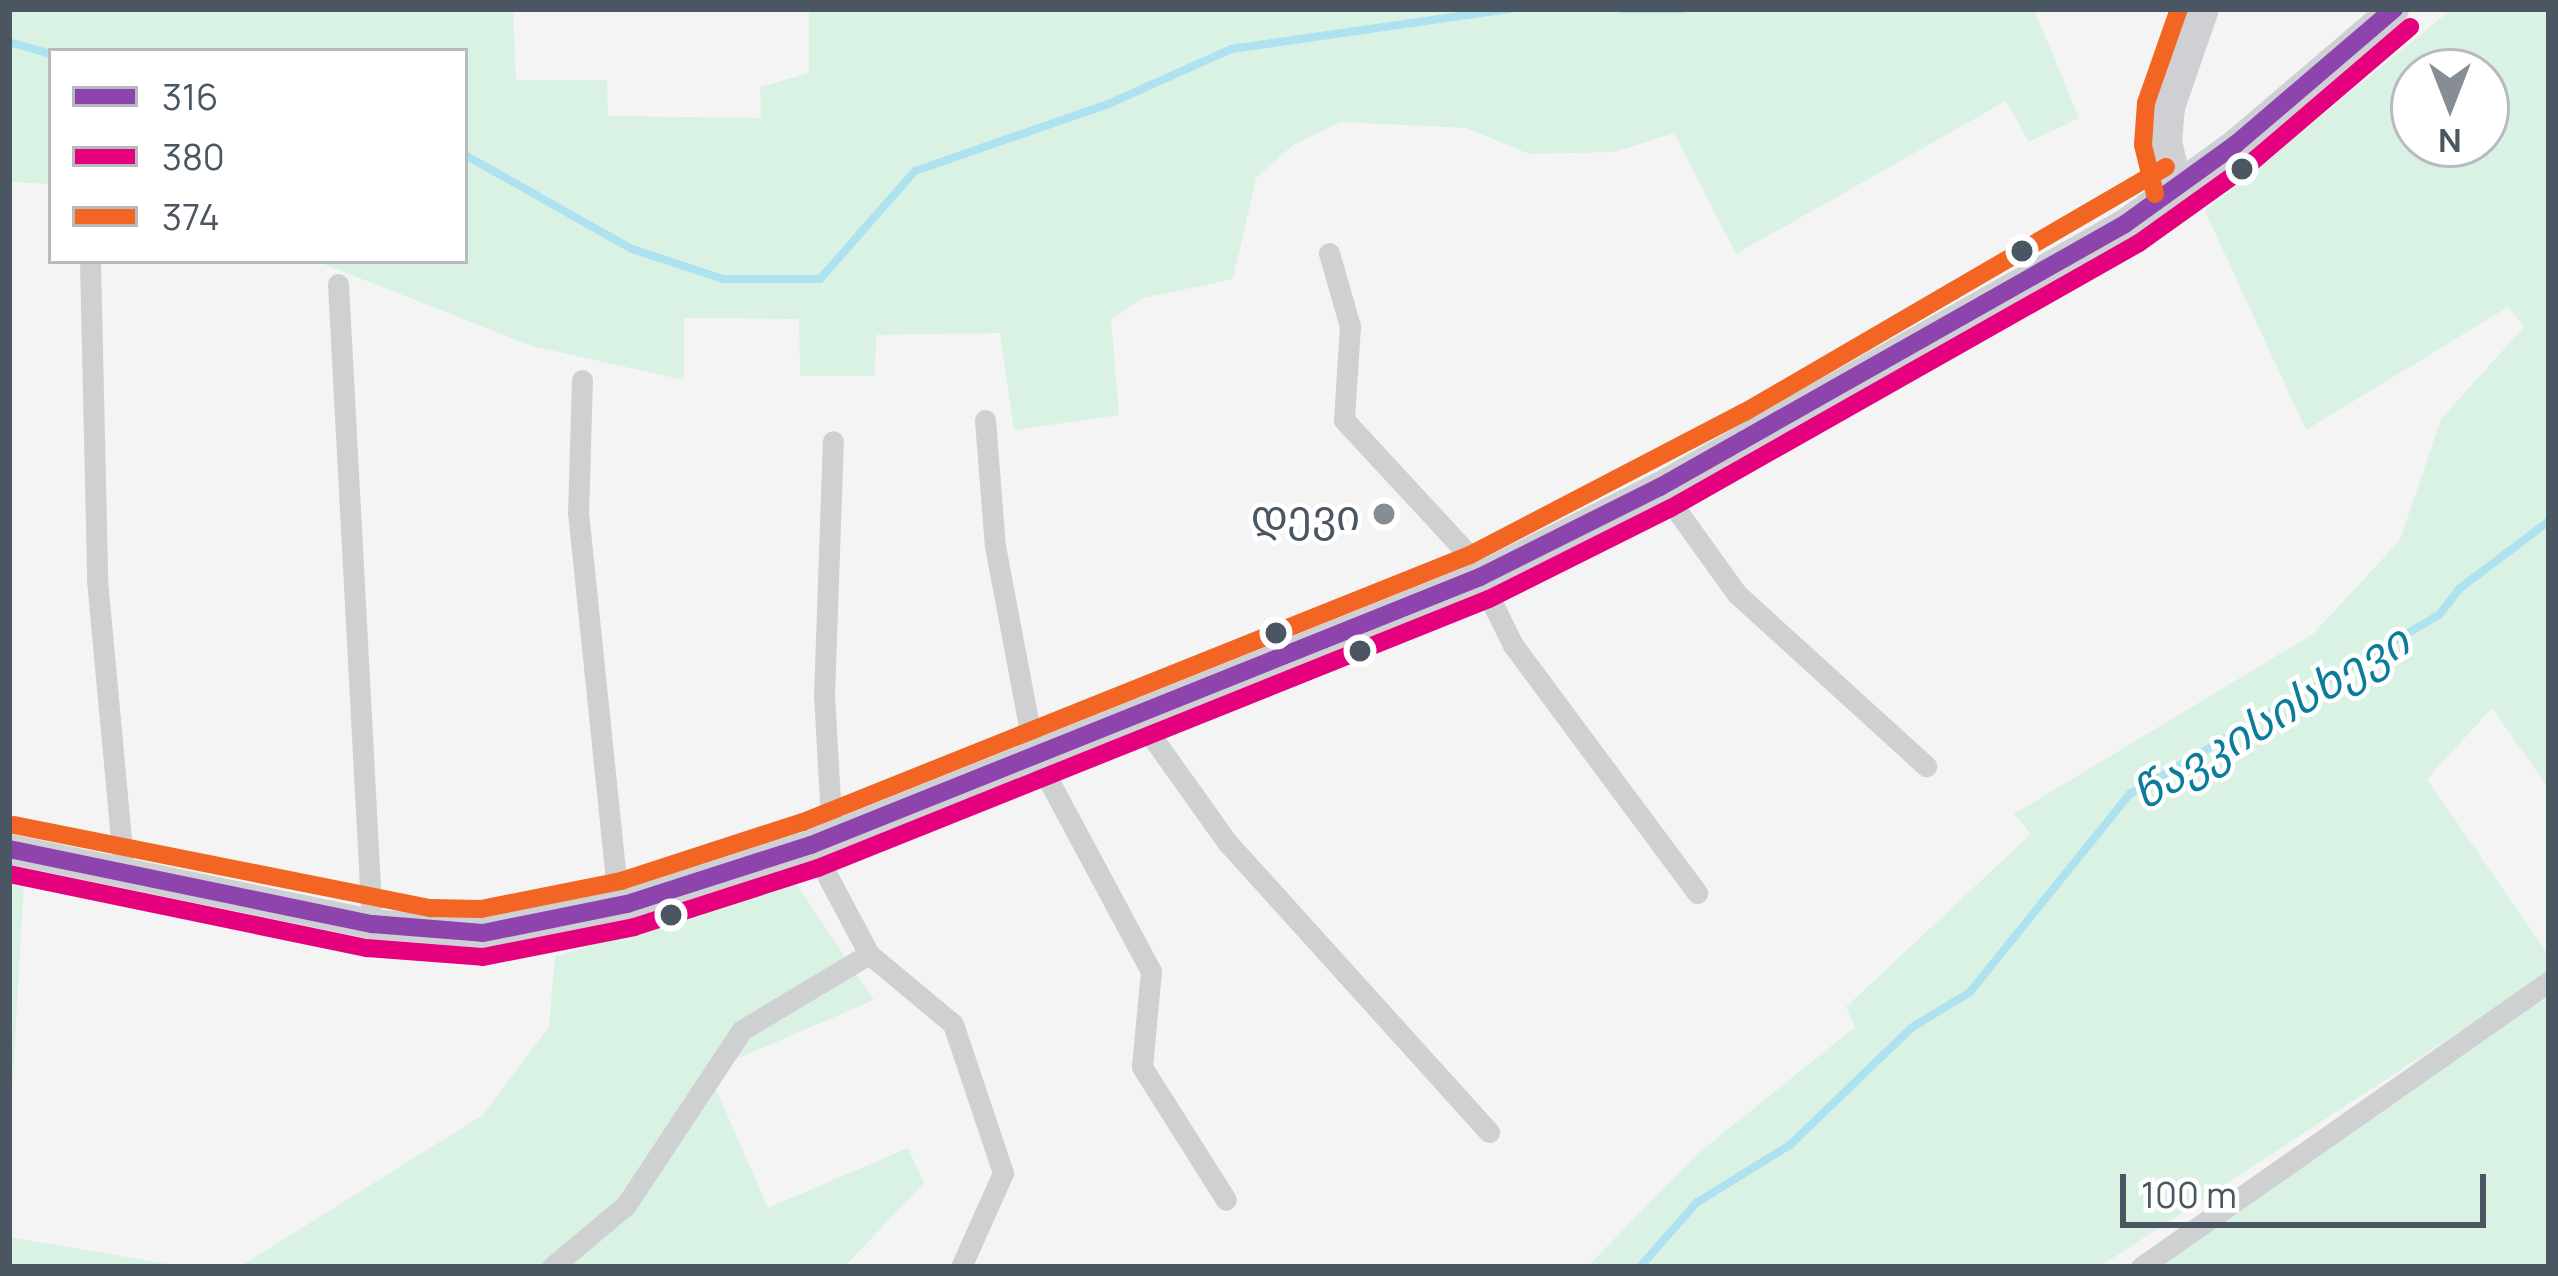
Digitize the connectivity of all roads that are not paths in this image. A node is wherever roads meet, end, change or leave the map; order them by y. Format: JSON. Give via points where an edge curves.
{"nodes":[{"id":1,"x":2204,"y":9,"type":"edge"},
{"id":2,"x":2393,"y":9,"type":"edge"},
{"id":3,"x":2179,"y":188,"type":"junction"},
{"id":4,"x":1329,"y":253,"type":"dead end"},
{"id":5,"x":90,"y":264,"type":"edge"},
{"id":6,"x":338,"y":284,"type":"dead end"},
{"id":7,"x":582,"y":380,"type":"dead end"},
{"id":8,"x":985,"y":420,"type":"dead end"},
{"id":9,"x":833,"y":441,"type":"dead end"},
{"id":10,"x":1660,"y":487,"type":"junction"},
{"id":11,"x":1480,"y":577,"type":"junction"},
{"id":12,"x":1135,"y":712,"type":"junction"},
{"id":13,"x":1034,"y":753,"type":"junction"},
{"id":14,"x":1926,"y":766,"type":"dead end"},
{"id":15,"x":821,"y":841,"type":"junction"},
{"id":16,"x":9,"y":849,"type":"edge"},
{"id":17,"x":124,"y":871,"type":"junction"},
{"id":18,"x":1697,"y":893,"type":"dead end"},
{"id":19,"x":627,"y":904,"type":"junction"},
{"id":20,"x":372,"y":924,"type":"junction"},
{"id":21,"x":869,"y":954,"type":"junction"},
{"id":22,"x":2549,"y":981,"type":"edge"},
{"id":23,"x":1489,"y":1132,"type":"dead end"},
{"id":24,"x":1226,"y":1200,"type":"dead end"},
{"id":25,"x":551,"y":1267,"type":"edge"},
{"id":26,"x":961,"y":1267,"type":"edge"},
{"id":27,"x":2140,"y":1267,"type":"edge"}],
"edges":[{"from":1,"to":3,"type":"main road","via":[[2170,107],[2167,142]]},
{"from":2,"to":3,"type":"main road"},
{"from":3,"to":10,"type":"main road"},
{"from":4,"to":11,"type":"street","via":[[1350,326],[1344,420]]},
{"from":5,"to":17,"type":"street","via":[[97,580]]},
{"from":6,"to":20,"type":"street"},
{"from":7,"to":19,"type":"street","via":[[578,512],[615,872]]},
{"from":8,"to":13,"type":"street","via":[[995,546]]},
{"from":9,"to":15,"type":"street"},
{"from":10,"to":11,"type":"main road"},
{"from":10,"to":14,"type":"street","via":[[1738,594]]},
{"from":11,"to":12,"type":"main road"},
{"from":11,"to":18,"type":"street","via":[[1513,645]]},
{"from":12,"to":13,"type":"main road"},
{"from":12,"to":23,"type":"street","via":[[1227,842]]},
{"from":13,"to":15,"type":"main road"},
{"from":13,"to":24,"type":"street","via":[[1151,970],[1142,1067]]},
{"from":15,"to":19,"type":"main road"},
{"from":15,"to":21,"type":"street"},
{"from":16,"to":17,"type":"main road"},
{"from":17,"to":20,"type":"main road"},
{"from":19,"to":20,"type":"main road","via":[[483,933]]},
{"from":21,"to":25,"type":"street","via":[[742,1030],[626,1205]]},
{"from":21,"to":26,"type":"street","via":[[953,1024],[1003,1173]]},
{"from":22,"to":27,"type":"street"}]}
